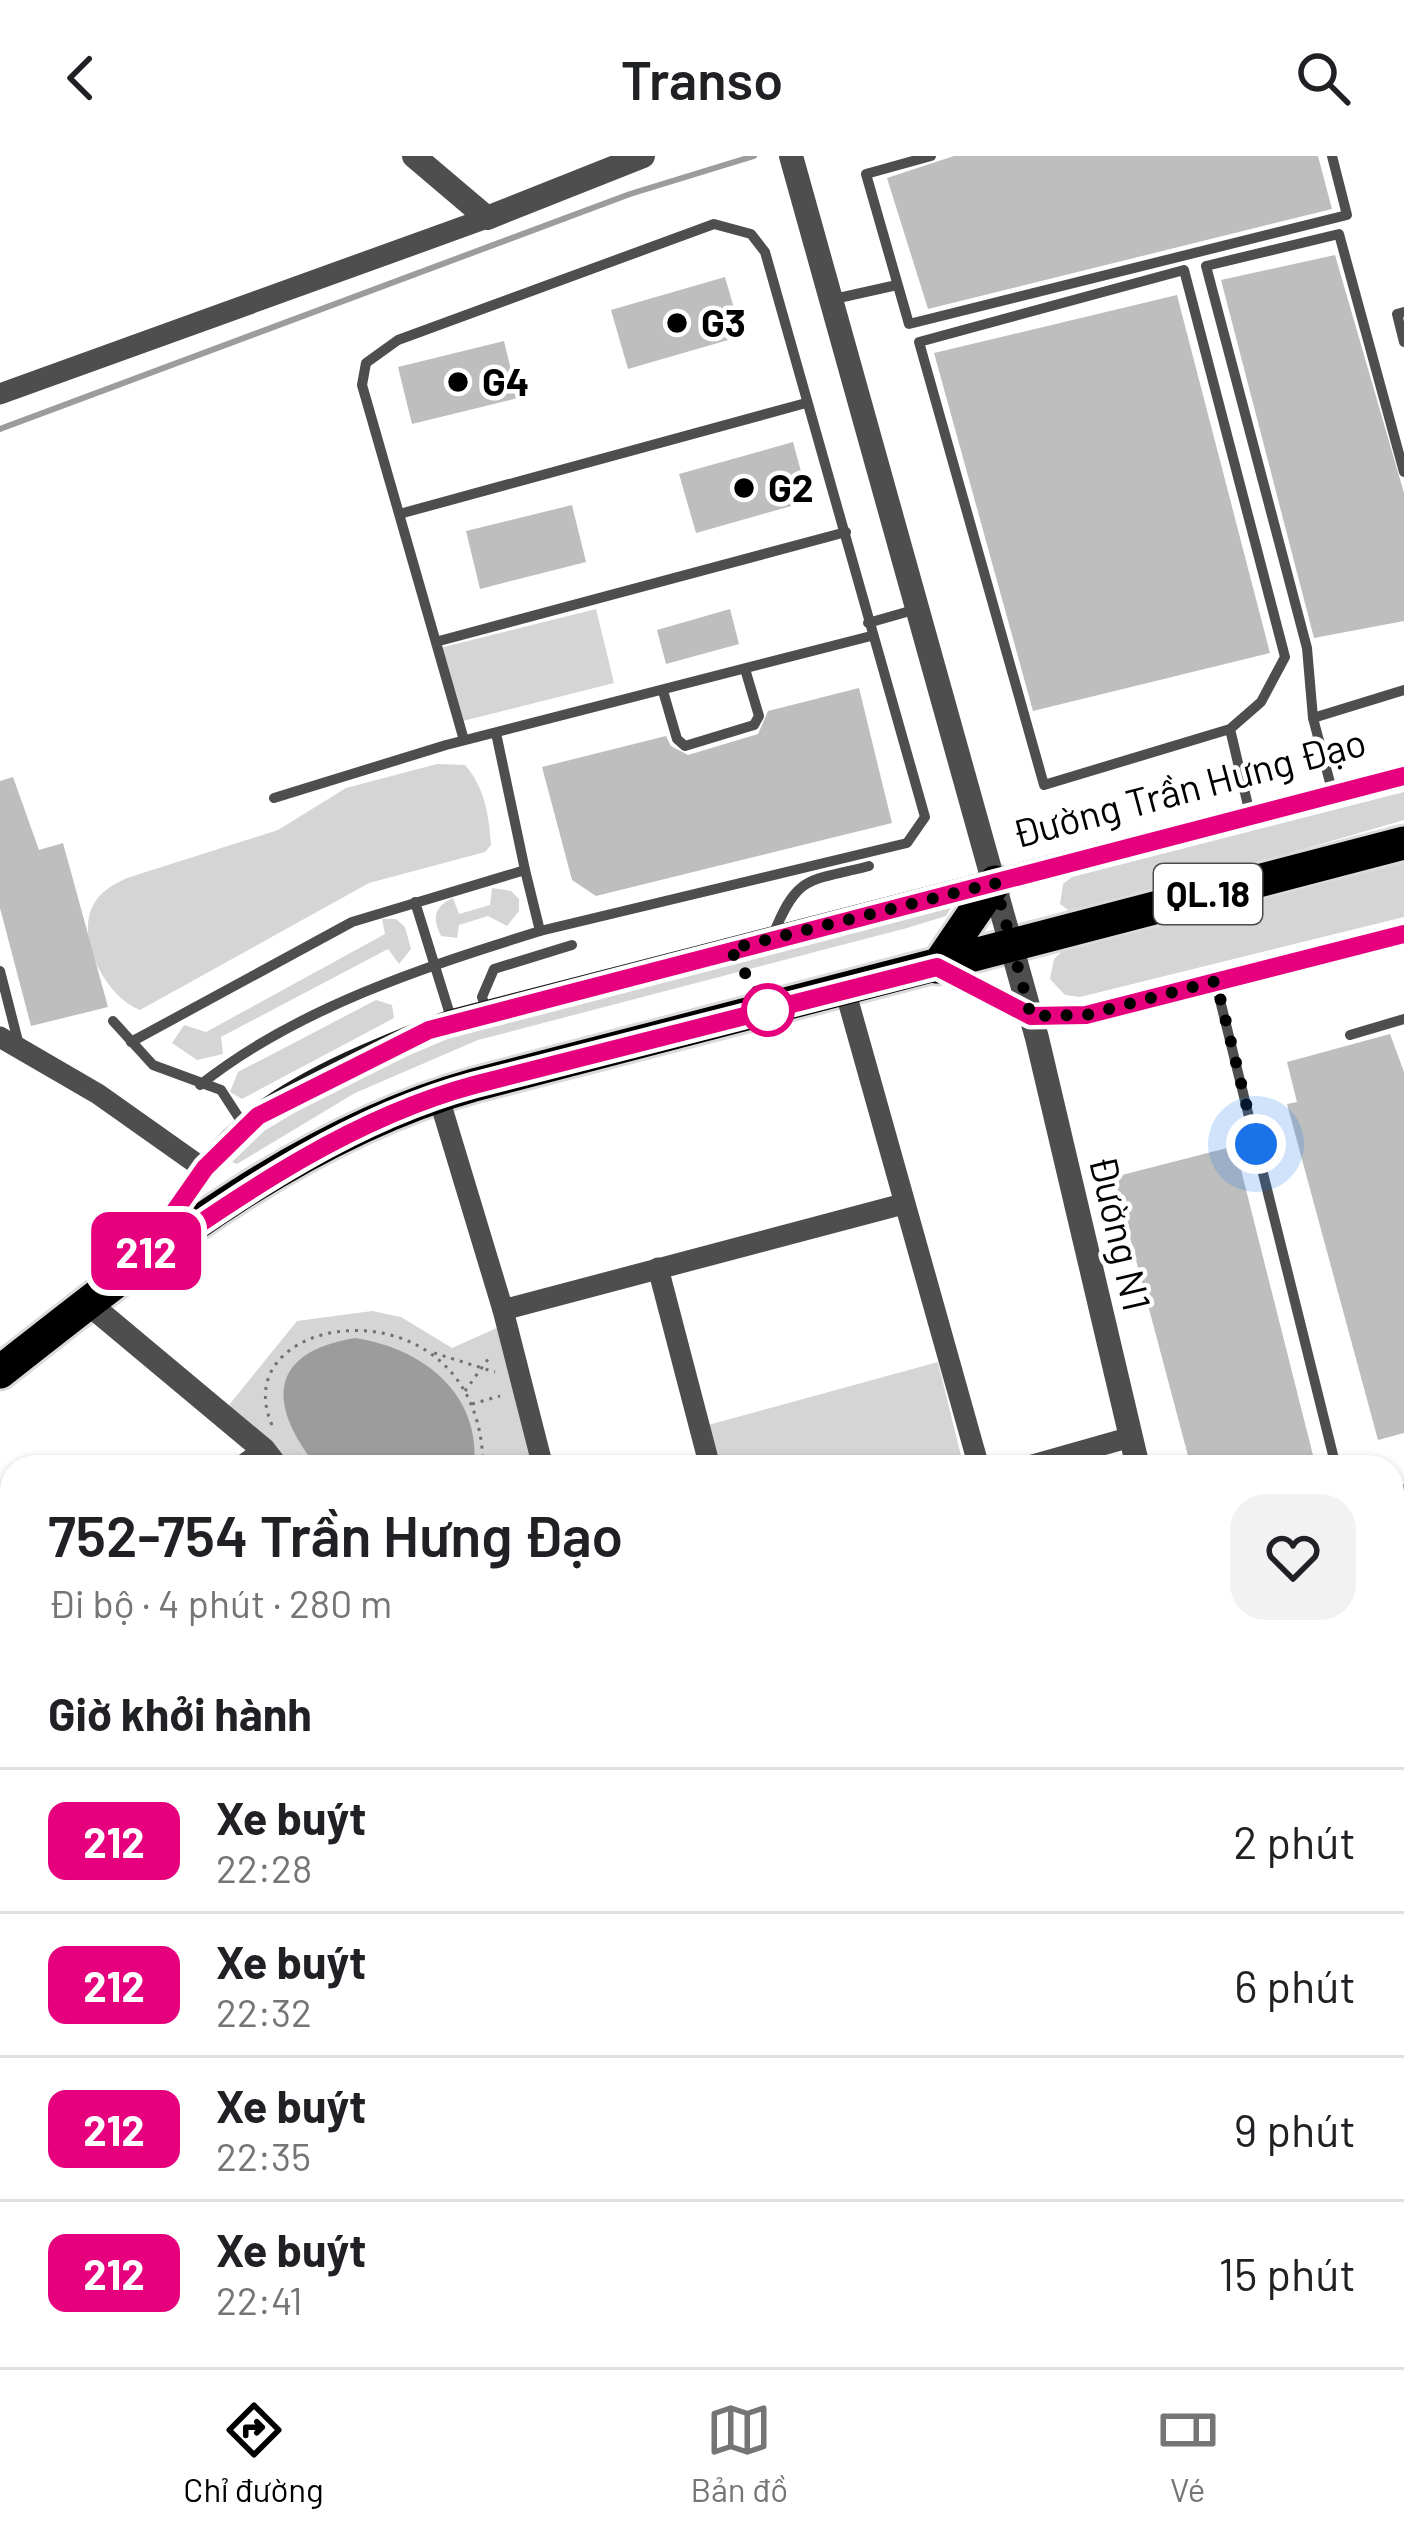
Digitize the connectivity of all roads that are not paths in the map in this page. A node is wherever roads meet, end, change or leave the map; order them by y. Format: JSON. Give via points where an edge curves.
{"nodes":[{"id":1,"x":414,"y":156,"type":"edge"},
{"id":2,"x":643,"y":156,"type":"edge"},
{"id":3,"x":791,"y":156,"type":"edge"},
{"id":4,"x":931,"y":156,"type":"edge"},
{"id":5,"x":1332,"y":156,"type":"edge"},
{"id":6,"x":487,"y":218,"type":"junction"},
{"id":7,"x":897,"y":284,"type":"junction"},
{"id":8,"x":831,"y":300,"type":"junction"},
{"id":9,"x":1404,"y":312,"type":"edge"},
{"id":10,"x":1404,"y":342,"type":"edge"},
{"id":11,"x":0,"y":394,"type":"edge"},
{"id":12,"x":806,"y":403,"type":"junction"},
{"id":13,"x":1404,"y":472,"type":"edge"},
{"id":14,"x":403,"y":513,"type":"junction"},
{"id":15,"x":846,"y":532,"type":"junction"},
{"id":16,"x":918,"y":609,"type":"junction"},
{"id":17,"x":870,"y":630,"type":"junction"},
{"id":18,"x":439,"y":641,"type":"junction"},
{"id":19,"x":746,"y":669,"type":"junction"},
{"id":20,"x":1404,"y":690,"type":"edge"},
{"id":21,"x":663,"y":691,"type":"junction"},
{"id":22,"x":1313,"y":718,"type":"junction"},
{"id":23,"x":1230,"y":729,"type":"junction"},
{"id":24,"x":496,"y":733,"type":"junction"},
{"id":25,"x":464,"y":740,"type":"junction"},
{"id":26,"x":1404,"y":776,"type":"edge"},
{"id":27,"x":1333,"y":794,"type":"junction"},
{"id":28,"x":274,"y":798,"type":"dead end"},
{"id":29,"x":1250,"y":814,"type":"junction"},
{"id":30,"x":1404,"y":842,"type":"edge"},
{"id":31,"x":869,"y":866,"type":"dead end"},
{"id":32,"x":525,"y":870,"type":"junction"},
{"id":33,"x":995,"y":883,"type":"junction"},
{"id":34,"x":415,"y":902,"type":"junction"},
{"id":35,"x":540,"y":931,"type":"junction"},
{"id":36,"x":1404,"y":934,"type":"edge"},
{"id":37,"x":771,"y":938,"type":"junction"},
{"id":38,"x":572,"y":945,"type":"dead end"},
{"id":39,"x":1012,"y":945,"type":"junction"},
{"id":40,"x":434,"y":964,"type":"junction"},
{"id":41,"x":937,"y":967,"type":"junction"},
{"id":42,"x":0,"y":971,"type":"edge"},
{"id":43,"x":1216,"y":981,"type":"junction"},
{"id":44,"x":845,"y":990,"type":"junction"},
{"id":45,"x":488,"y":1012,"type":"junction"},
{"id":46,"x":1031,"y":1016,"type":"junction"},
{"id":47,"x":1404,"y":1019,"type":"edge"},
{"id":48,"x":113,"y":1021,"type":"dead end"},
{"id":49,"x":452,"y":1021,"type":"junction"},
{"id":50,"x":1350,"y":1035,"type":"dead end"},
{"id":51,"x":10,"y":1042,"type":"edge"},
{"id":52,"x":131,"y":1042,"type":"junction"},
{"id":53,"x":200,"y":1085,"type":"junction"},
{"id":54,"x":439,"y":1095,"type":"junction"},
{"id":55,"x":246,"y":1128,"type":"junction"},
{"id":56,"x":205,"y":1168,"type":"junction"},
{"id":57,"x":902,"y":1204,"type":"junction"},
{"id":58,"x":135,"y":1268,"type":"junction"},
{"id":59,"x":658,"y":1268,"type":"junction"},
{"id":60,"x":88,"y":1303,"type":"junction"},
{"id":61,"x":503,"y":1310,"type":"junction"},
{"id":62,"x":0,"y":1372,"type":"edge"},
{"id":63,"x":1131,"y":1437,"type":"junction"},
{"id":64,"x":272,"y":1448,"type":"edge"},
{"id":65,"x":540,"y":1455,"type":"edge"},
{"id":66,"x":707,"y":1455,"type":"edge"},
{"id":67,"x":975,"y":1455,"type":"edge"},
{"id":68,"x":1067,"y":1455,"type":"edge"},
{"id":69,"x":1135,"y":1455,"type":"edge"},
{"id":70,"x":1333,"y":1455,"type":"edge"}],
"edges":[{"from":1,"to":6,"type":"street"},
{"from":2,"to":6,"type":"street"},
{"from":3,"to":8,"type":"street","name":"Đường N1"},
{"from":4,"to":7,"type":"lane","via":[[866,174]]},
{"from":5,"to":7,"type":"lane","via":[[1347,215],[909,324]]},
{"from":6,"to":11,"type":"street"},
{"from":7,"to":8,"type":"lane"},
{"from":8,"to":16,"type":"street","name":"Đường N1"},
{"from":9,"to":10,"type":"lane","via":[[1397,314]]},
{"from":12,"to":14,"type":"lane"},
{"from":12,"to":14,"type":"lane","via":[[761,242],[714,224],[372,353],[362,385]]},
{"from":12,"to":15,"type":"lane"},
{"from":13,"to":22,"type":"lane","via":[[1339,234],[1206,266],[1307,647]]},
{"from":14,"to":18,"type":"lane"},
{"from":15,"to":17,"type":"lane"},
{"from":15,"to":18,"type":"lane"},
{"from":16,"to":17,"type":"lane"},
{"from":16,"to":33,"type":"street","name":"Đường N1"},
{"from":17,"to":19,"type":"lane"},
{"from":17,"to":35,"type":"lane","via":[[925,817],[907,843]]},
{"from":18,"to":25,"type":"lane"},
{"from":19,"to":21,"type":"lane"},
{"from":19,"to":21,"type":"lane","via":[[759,716],[754,725],[685,746]]},
{"from":20,"to":22,"type":"lane"},
{"from":21,"to":24,"type":"lane"},
{"from":22,"to":27,"type":"lane"},
{"from":23,"to":23,"type":"lane","via":[[1261,702],[1285,657],[1184,270],[919,342],[1044,785]]},
{"from":23,"to":29,"type":"lane"},
{"from":24,"to":25,"type":"lane"},
{"from":24,"to":32,"type":"lane"},
{"from":25,"to":28,"type":"lane"},
{"from":26,"to":27,"type":"main road","name":"Đường Trần Hưng Đạo"},
{"from":27,"to":29,"type":"main road","name":"Đường Trần Hưng Đạo"},
{"from":29,"to":33,"type":"main road","name":"Đường Trần Hưng Đạo"},
{"from":30,"to":39,"type":"highway","number":"QL.18"},
{"from":31,"to":37,"type":"lane","via":[[800,885]]},
{"from":32,"to":34,"type":"lane"},
{"from":32,"to":35,"type":"lane"},
{"from":33,"to":37,"type":"main road","name":"Đường Trần Hưng Đạo"},
{"from":33,"to":39,"type":"street","name":"Đường N1"},
{"from":33,"to":41,"type":"highway"},
{"from":34,"to":40,"type":"lane"},
{"from":34,"to":52,"type":"lane","via":[[352,922]]},
{"from":35,"to":40,"type":"lane"},
{"from":36,"to":43,"type":"main road"},
{"from":37,"to":45,"type":"main road","name":"Đường Trần Hưng Đạo"},
{"from":38,"to":45,"type":"lane","via":[[494,969],[482,997]]},
{"from":39,"to":41,"type":"highway","number":"QL.18"},
{"from":39,"to":46,"type":"street","name":"Đường N1"},
{"from":40,"to":49,"type":"lane"},
{"from":40,"to":53,"type":"lane","via":[[330,1010]]},
{"from":41,"to":44,"type":"highway","number":"QL.18"},
{"from":41,"to":46,"type":"main road"},
{"from":42,"to":51,"type":"lane"},
{"from":43,"to":46,"type":"main road","via":[[1086,1015]]},
{"from":43,"to":70,"type":"lane"},
{"from":44,"to":54,"type":"highway","number":"QL.18"},
{"from":44,"to":57,"type":"street"},
{"from":45,"to":49,"type":"main road","name":"Đường Trần Hưng Đạo"},
{"from":46,"to":63,"type":"street","name":"Đường N1"},
{"from":47,"to":50,"type":"lane"},
{"from":48,"to":52,"type":"lane"},
{"from":49,"to":55,"type":"main road","name":"Đường Trần Hưng Đạo","via":[[333,1073]]},
{"from":51,"to":56,"type":"street"},
{"from":52,"to":53,"type":"lane","via":[[153,1065]]},
{"from":53,"to":55,"type":"lane","via":[[221,1090]]},
{"from":54,"to":58,"type":"highway","number":"QL.18","via":[[310,1153]]},
{"from":54,"to":61,"type":"street"},
{"from":55,"to":56,"type":"main road","name":"Đường Trần Hưng Đạo"},
{"from":56,"to":58,"type":"main road","name":"Đường Trần Hưng Đạo"},
{"from":57,"to":59,"type":"street"},
{"from":57,"to":67,"type":"street"},
{"from":58,"to":60,"type":"highway","number":"QL.18"},
{"from":59,"to":61,"type":"street"},
{"from":59,"to":66,"type":"street"},
{"from":60,"to":62,"type":"highway","number":"QL.18"},
{"from":60,"to":64,"type":"street"},
{"from":61,"to":65,"type":"street"},
{"from":63,"to":68,"type":"street"},
{"from":63,"to":69,"type":"street","name":"Đường N1"}]}
